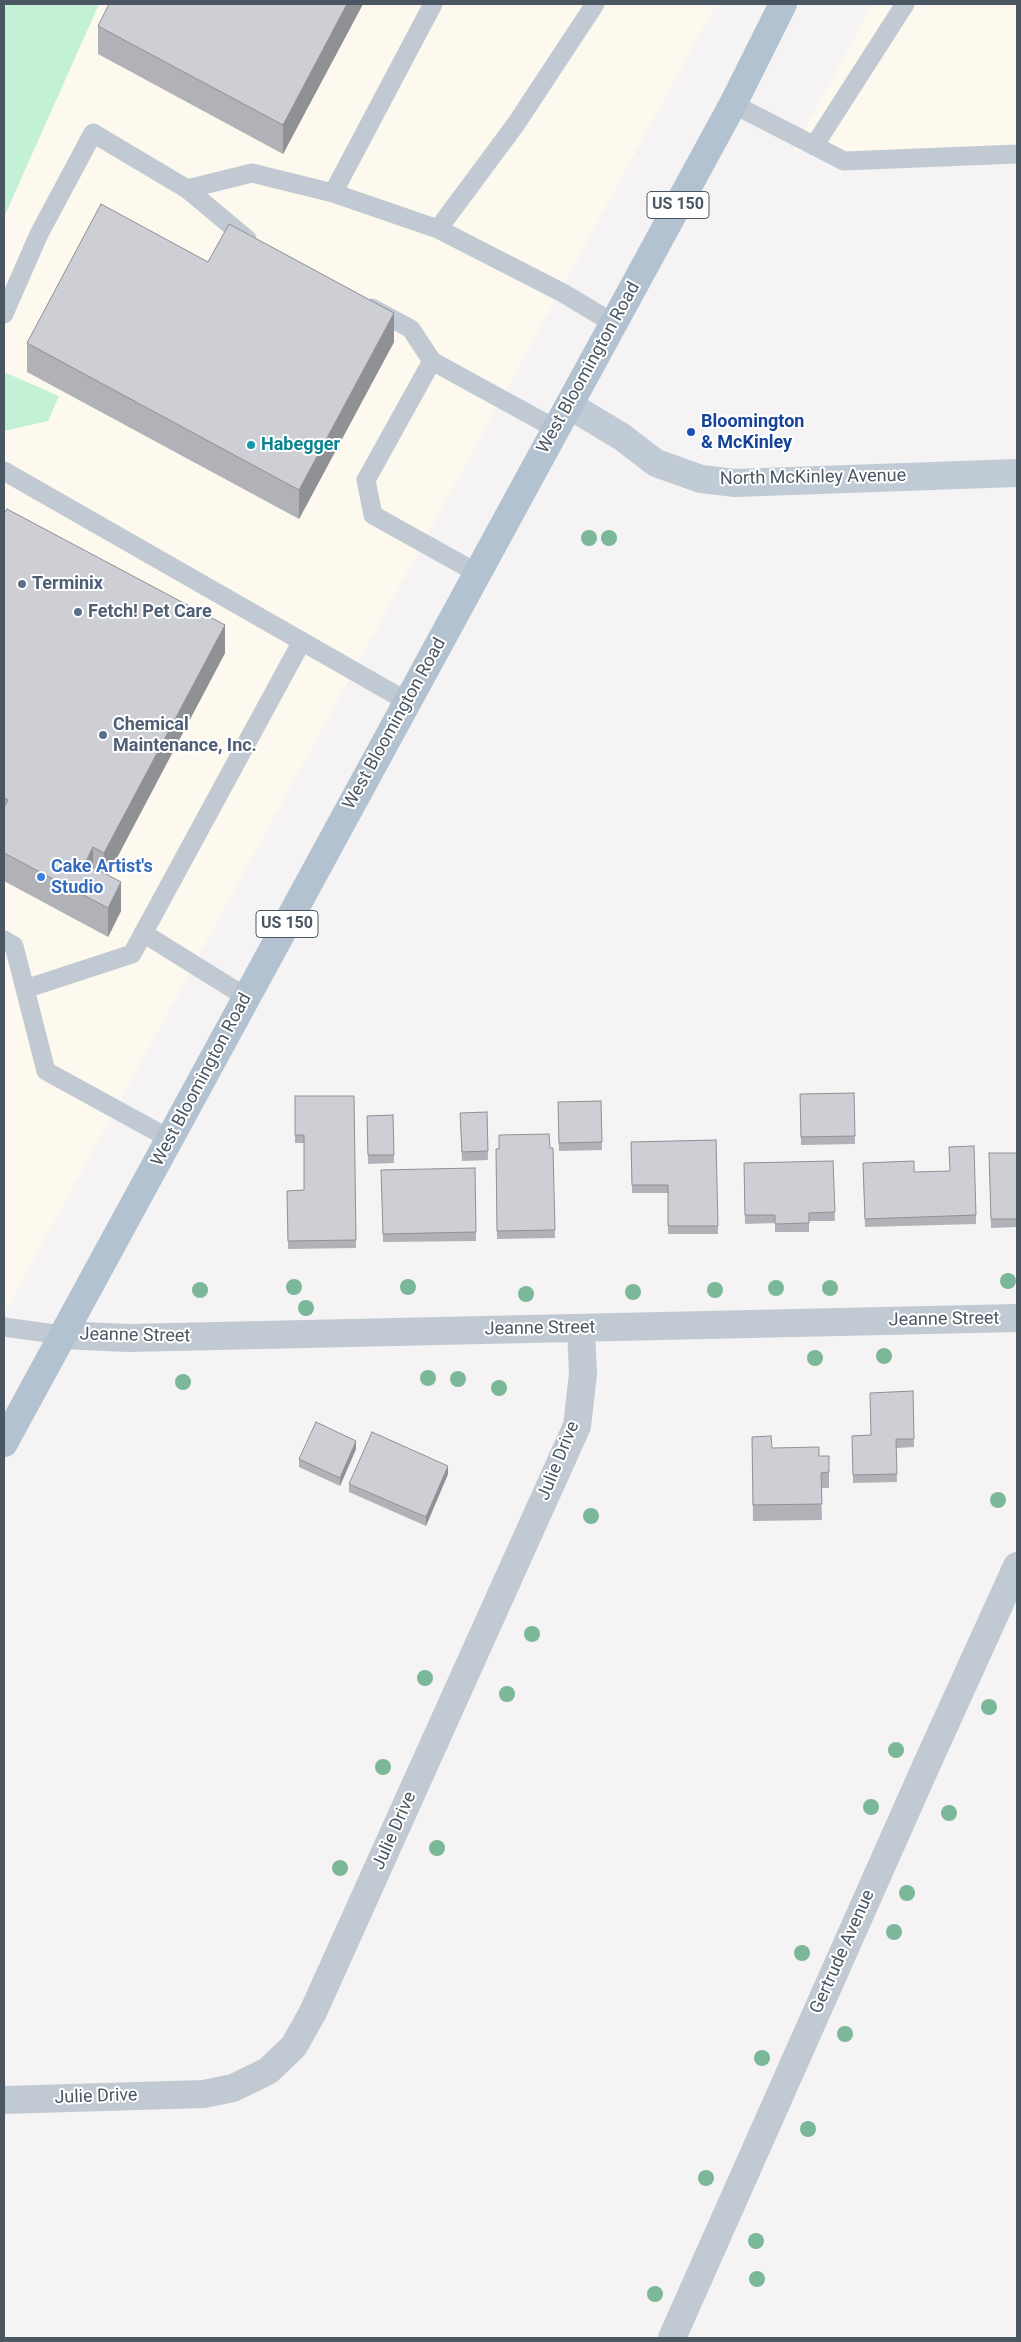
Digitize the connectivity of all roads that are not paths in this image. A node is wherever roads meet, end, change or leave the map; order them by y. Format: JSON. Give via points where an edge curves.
{"nodes":[{"id":1,"x":433,"y":4,"type":"edge"},
{"id":2,"x":595,"y":4,"type":"edge"},
{"id":3,"x":783,"y":4,"type":"edge"},
{"id":4,"x":905,"y":4,"type":"edge"},
{"id":5,"x":733,"y":104,"type":"junction"},
{"id":6,"x":814,"y":146,"type":"junction"},
{"id":7,"x":1017,"y":154,"type":"edge"},
{"id":8,"x":187,"y":189,"type":"junction"},
{"id":9,"x":333,"y":193,"type":"junction"},
{"id":10,"x":438,"y":229,"type":"junction"},
{"id":11,"x":259,"y":246,"type":"edge"},
{"id":12,"x":360,"y":302,"type":"edge"},
{"id":13,"x":4,"y":314,"type":"edge"},
{"id":14,"x":614,"y":323,"type":"junction"},
{"id":15,"x":432,"y":361,"type":"junction"},
{"id":16,"x":570,"y":405,"type":"junction"},
{"id":17,"x":556,"y":429,"type":"junction"},
{"id":18,"x":4,"y":471,"type":"edge"},
{"id":19,"x":1017,"y":473,"type":"edge"},
{"id":20,"x":477,"y":573,"type":"junction"},
{"id":21,"x":302,"y":641,"type":"junction"},
{"id":22,"x":408,"y":702,"type":"junction"},
{"id":23,"x":143,"y":932,"type":"junction"},
{"id":24,"x":4,"y":940,"type":"edge"},
{"id":25,"x":25,"y":989,"type":"junction"},
{"id":26,"x":246,"y":997,"type":"junction"},
{"id":27,"x":170,"y":1140,"type":"junction"},
{"id":28,"x":1017,"y":1318,"type":"edge"},
{"id":29,"x":4,"y":1327,"type":"edge"},
{"id":30,"x":581,"y":1329,"type":"junction"},
{"id":31,"x":62,"y":1335,"type":"junction"},
{"id":32,"x":4,"y":1443,"type":"edge"},
{"id":33,"x":1017,"y":1566,"type":"edge"},
{"id":34,"x":4,"y":2100,"type":"edge"},
{"id":35,"x":672,"y":2338,"type":"edge"}],
"edges":[{"from":1,"to":9,"type":"lane"},
{"from":2,"to":10,"type":"lane","via":[[516,124]]},
{"from":3,"to":5,"type":"main road","name":"West Bloomington Road","number":"US 150"},
{"from":4,"to":6,"type":"lane"},
{"from":5,"to":6,"type":"lane"},
{"from":5,"to":14,"type":"main road","name":"West Bloomington Road","number":"US 150"},
{"from":6,"to":7,"type":"lane","via":[[844,161]]},
{"from":8,"to":9,"type":"lane","via":[[252,173]]},
{"from":8,"to":11,"type":"lane","via":[[242,236]]},
{"from":8,"to":13,"type":"lane","via":[[93,133],[39,234]]},
{"from":9,"to":10,"type":"lane"},
{"from":10,"to":14,"type":"lane"},
{"from":12,"to":15,"type":"lane","via":[[411,329]]},
{"from":14,"to":16,"type":"main road","name":"West Bloomington Road","number":"US 150"},
{"from":15,"to":17,"type":"lane"},
{"from":15,"to":20,"type":"lane","via":[[366,480],[374,515]]},
{"from":16,"to":17,"type":"main road","name":"West Bloomington Road","number":"US 150"},
{"from":16,"to":19,"type":"street","name":"North McKinley Avenue","via":[[622,437],[656,463],[701,479],[735,483]]},
{"from":17,"to":20,"type":"main road","name":"West Bloomington Road","number":"US 150"},
{"from":18,"to":21,"type":"lane"},
{"from":20,"to":22,"type":"main road","name":"West Bloomington Road","number":"US 150"},
{"from":21,"to":22,"type":"lane"},
{"from":21,"to":23,"type":"lane"},
{"from":22,"to":26,"type":"main road","name":"West Bloomington Road","number":"US 150"},
{"from":23,"to":25,"type":"lane","via":[[132,954]]},
{"from":23,"to":26,"type":"lane"},
{"from":24,"to":25,"type":"lane","via":[[14,946]]},
{"from":25,"to":27,"type":"lane","via":[[46,1071]]},
{"from":26,"to":27,"type":"main road","name":"West Bloomington Road","number":"US 150"},
{"from":27,"to":31,"type":"main road","name":"West Bloomington Road","number":"US 150"},
{"from":28,"to":30,"type":"street","name":"Jeanne Street"},
{"from":29,"to":31,"type":"lane"},
{"from":30,"to":31,"type":"street","name":"Jeanne Street","via":[[128,1338]]},
{"from":30,"to":34,"type":"street","name":"Julie Drive","via":[[583,1374],[576,1426],[314,2012],[294,2046],[268,2071],[233,2088],[204,2094]]},
{"from":31,"to":32,"type":"main road","name":"West Bloomington Road","number":"US 150"},
{"from":33,"to":35,"type":"street","name":"Gertrude Avenue"}]}
